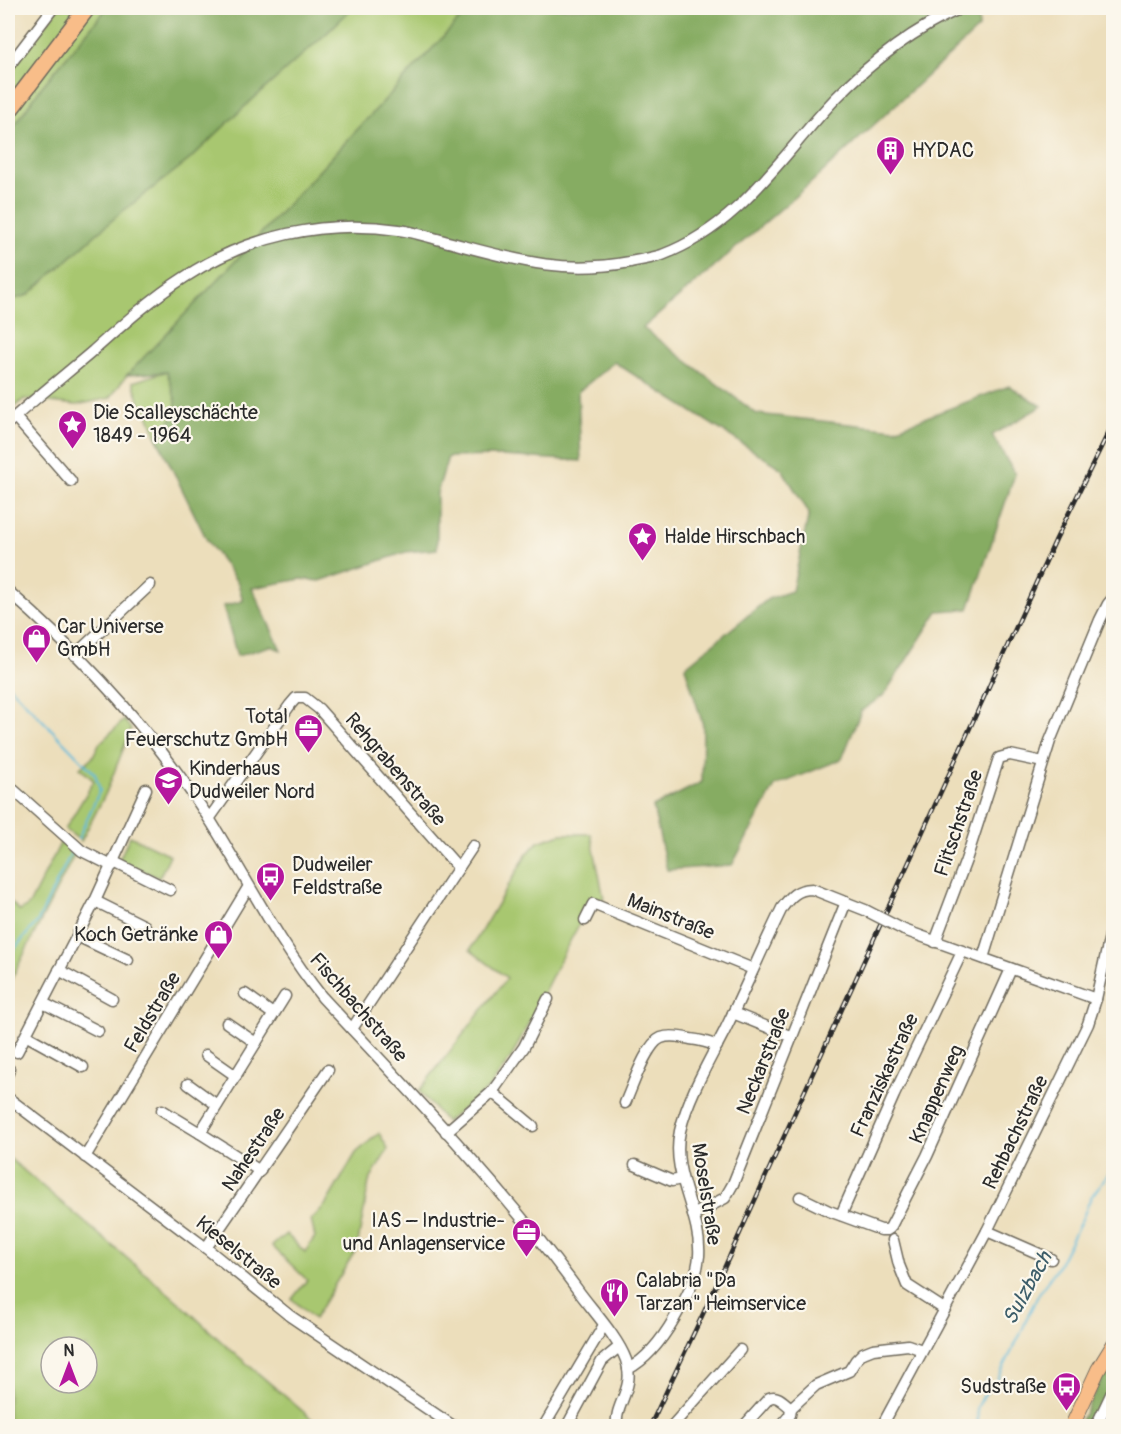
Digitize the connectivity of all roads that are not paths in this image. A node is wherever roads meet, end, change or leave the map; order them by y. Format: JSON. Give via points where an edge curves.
{"nodes":[{"id":1,"x":53,"y":8,"type":"edge"},
{"id":2,"x":74,"y":8,"type":"edge"},
{"id":3,"x":87,"y":8,"type":"edge"},
{"id":4,"x":962,"y":8,"type":"edge"},
{"id":5,"x":8,"y":67,"type":"edge"},
{"id":6,"x":8,"y":95,"type":"edge"},
{"id":7,"x":8,"y":112,"type":"edge"},
{"id":8,"x":11,"y":420,"type":"edge"},
{"id":9,"x":71,"y":481,"type":"dead end"},
{"id":10,"x":150,"y":585,"type":"dead end"},
{"id":11,"x":8,"y":591,"type":"edge"},
{"id":12,"x":1113,"y":597,"type":"edge"},
{"id":13,"x":75,"y":655,"type":"junction"},
{"id":14,"x":1043,"y":762,"type":"junction"},
{"id":15,"x":8,"y":785,"type":"edge"},
{"id":16,"x":146,"y":789,"type":"dead end"},
{"id":17,"x":209,"y":819,"type":"junction"},
{"id":18,"x":473,"y":846,"type":"dead end"},
{"id":19,"x":113,"y":864,"type":"junction"},
{"id":20,"x":458,"y":866,"type":"junction"},
{"id":21,"x":249,"y":885,"type":"junction"},
{"id":22,"x":170,"y":890,"type":"dead end"},
{"id":23,"x":95,"y":901,"type":"junction"},
{"id":24,"x":846,"y":902,"type":"junction"},
{"id":25,"x":1113,"y":918,"type":"edge"},
{"id":26,"x":585,"y":920,"type":"dead end"},
{"id":27,"x":145,"y":926,"type":"dead end"},
{"id":28,"x":77,"y":936,"type":"junction"},
{"id":29,"x":935,"y":942,"type":"junction"},
{"id":30,"x":962,"y":952,"type":"junction"},
{"id":31,"x":983,"y":958,"type":"junction"},
{"id":32,"x":128,"y":960,"type":"dead end"},
{"id":33,"x":753,"y":969,"type":"junction"},
{"id":34,"x":1011,"y":969,"type":"junction"},
{"id":35,"x":59,"y":970,"type":"junction"},
{"id":36,"x":245,"y":994,"type":"dead end"},
{"id":37,"x":285,"y":996,"type":"dead end"},
{"id":38,"x":112,"y":999,"type":"dead end"},
{"id":39,"x":548,"y":999,"type":"dead end"},
{"id":40,"x":1096,"y":999,"type":"junction"},
{"id":41,"x":43,"y":1003,"type":"junction"},
{"id":42,"x":733,"y":1013,"type":"junction"},
{"id":43,"x":273,"y":1014,"type":"junction"},
{"id":44,"x":227,"y":1023,"type":"dead end"},
{"id":45,"x":352,"y":1029,"type":"junction"},
{"id":46,"x":98,"y":1031,"type":"dead end"},
{"id":47,"x":27,"y":1036,"type":"junction"},
{"id":48,"x":792,"y":1037,"type":"junction"},
{"id":49,"x":256,"y":1043,"type":"junction"},
{"id":50,"x":717,"y":1046,"type":"junction"},
{"id":51,"x":17,"y":1052,"type":"dead end"},
{"id":52,"x":206,"y":1055,"type":"dead end"},
{"id":53,"x":83,"y":1067,"type":"dead end"},
{"id":54,"x":328,"y":1070,"type":"dead end"},
{"id":55,"x":236,"y":1076,"type":"junction"},
{"id":56,"x":188,"y":1083,"type":"dead end"},
{"id":57,"x":492,"y":1092,"type":"junction"},
{"id":58,"x":8,"y":1098,"type":"edge"},
{"id":59,"x":625,"y":1103,"type":"dead end"},
{"id":60,"x":218,"y":1105,"type":"junction"},
{"id":61,"x":162,"y":1110,"type":"dead end"},
{"id":62,"x":533,"y":1126,"type":"dead end"},
{"id":63,"x":446,"y":1132,"type":"junction"},
{"id":64,"x":200,"y":1133,"type":"junction"},
{"id":65,"x":85,"y":1156,"type":"junction"},
{"id":66,"x":635,"y":1165,"type":"dead end"},
{"id":67,"x":260,"y":1171,"type":"junction"},
{"id":68,"x":682,"y":1179,"type":"junction"},
{"id":69,"x":800,"y":1197,"type":"dead end"},
{"id":70,"x":693,"y":1215,"type":"junction"},
{"id":71,"x":841,"y":1215,"type":"junction"},
{"id":72,"x":987,"y":1231,"type":"junction"},
{"id":73,"x":890,"y":1235,"type":"junction"},
{"id":74,"x":206,"y":1248,"type":"junction"},
{"id":75,"x":1051,"y":1259,"type":"dead end"},
{"id":76,"x":944,"y":1309,"type":"junction"},
{"id":77,"x":604,"y":1325,"type":"junction"},
{"id":78,"x":1113,"y":1344,"type":"edge"},
{"id":79,"x":619,"y":1347,"type":"junction"},
{"id":80,"x":740,"y":1350,"type":"dead end"},
{"id":81,"x":922,"y":1350,"type":"junction"},
{"id":82,"x":628,"y":1369,"type":"junction"},
{"id":83,"x":1113,"y":1388,"type":"edge"},
{"id":84,"x":791,"y":1408,"type":"junction"},
{"id":85,"x":453,"y":1426,"type":"edge"},
{"id":86,"x":544,"y":1426,"type":"edge"},
{"id":87,"x":567,"y":1426,"type":"edge"},
{"id":88,"x":617,"y":1426,"type":"edge"},
{"id":89,"x":672,"y":1426,"type":"edge"},
{"id":90,"x":744,"y":1426,"type":"edge"},
{"id":91,"x":781,"y":1426,"type":"edge"},
{"id":92,"x":882,"y":1426,"type":"edge"},
{"id":93,"x":1072,"y":1426,"type":"edge"},
{"id":94,"x":1096,"y":1426,"type":"edge"}],
"edges":[{"from":1,"to":5,"type":"street"},
{"from":2,"to":6,"type":"highway"},
{"from":3,"to":7,"type":"highway"},
{"from":4,"to":8,"type":"street","via":[[922,27],[869,67],[835,99],[750,197],[712,229],[681,247],[660,256],[584,268],[535,264],[399,230],[334,228],[264,238],[185,276]]},
{"from":8,"to":9,"type":"street"},
{"from":10,"to":13,"type":"street"},
{"from":11,"to":13,"type":"street","name":"Fischbachstraße"},
{"from":12,"to":14,"type":"street","via":[[1057,720]]},
{"from":13,"to":17,"type":"street","name":"Fischbachstraße","via":[[135,720]]},
{"from":14,"to":29,"type":"street","name":"Flitschstraße","via":[[1010,755],[999,758]]},
{"from":14,"to":31,"type":"street"},
{"from":15,"to":19,"type":"street","via":[[82,851]]},
{"from":16,"to":19,"type":"street"},
{"from":17,"to":20,"type":"street","name":"Rehgrabenstraße","via":[[290,705],[296,698],[305,698]]},
{"from":17,"to":21,"type":"street","name":"Fischbachstraße"},
{"from":18,"to":20,"type":"street"},
{"from":19,"to":22,"type":"street"},
{"from":19,"to":23,"type":"street"},
{"from":20,"to":45,"type":"street"},
{"from":21,"to":45,"type":"street","name":"Fischbachstraße","via":[[302,971]]},
{"from":21,"to":65,"type":"street","name":"Feldstraße"},
{"from":23,"to":27,"type":"street"},
{"from":23,"to":28,"type":"street"},
{"from":24,"to":29,"type":"street","bridge":true},
{"from":24,"to":33,"type":"street","name":"Moselstraße","via":[[812,890],[795,893],[782,908]]},
{"from":24,"to":48,"type":"street","name":"Neckarstraße"},
{"from":25,"to":40,"type":"street","name":"Rehbachstraße"},
{"from":26,"to":33,"type":"street","name":"Mainstraße","via":[[593,904]]},
{"from":28,"to":32,"type":"street"},
{"from":28,"to":35,"type":"street"},
{"from":29,"to":30,"type":"street"},
{"from":30,"to":31,"type":"street"},
{"from":30,"to":71,"type":"street","name":"Franziskastraße"},
{"from":31,"to":34,"type":"street"},
{"from":33,"to":42,"type":"street","name":"Moselstraße"},
{"from":34,"to":40,"type":"street"},
{"from":34,"to":73,"type":"street","name":"Knappenweg"},
{"from":35,"to":38,"type":"street"},
{"from":35,"to":41,"type":"street"},
{"from":36,"to":43,"type":"street"},
{"from":37,"to":43,"type":"street"},
{"from":39,"to":57,"type":"street","via":[[524,1047]]},
{"from":40,"to":72,"type":"street","name":"Rehbachstraße","via":[[1088,1024]]},
{"from":41,"to":46,"type":"street"},
{"from":41,"to":47,"type":"street"},
{"from":42,"to":48,"type":"street"},
{"from":42,"to":50,"type":"street","name":"Moselstraße"},
{"from":43,"to":49,"type":"street"},
{"from":44,"to":49,"type":"street"},
{"from":45,"to":63,"type":"street","name":"Fischbachstraße"},
{"from":47,"to":51,"type":"street"},
{"from":47,"to":53,"type":"street"},
{"from":48,"to":70,"type":"street","name":"Neckarstraße","via":[[733,1184],[725,1198]]},
{"from":49,"to":55,"type":"street"},
{"from":50,"to":59,"type":"street","via":[[682,1037],[661,1038],[644,1060]]},
{"from":50,"to":68,"type":"street","name":"Moselstraße","via":[[679,1134]]},
{"from":52,"to":55,"type":"street"},
{"from":54,"to":67,"type":"street","name":"Nahestraße"},
{"from":55,"to":60,"type":"street"},
{"from":56,"to":60,"type":"street"},
{"from":57,"to":62,"type":"street"},
{"from":57,"to":63,"type":"street"},
{"from":58,"to":65,"type":"street","name":"Kieselstraße"},
{"from":60,"to":64,"type":"street"},
{"from":61,"to":64,"type":"street"},
{"from":63,"to":77,"type":"street","name":"Fischbachstraße","via":[[527,1223]]},
{"from":64,"to":67,"type":"street"},
{"from":65,"to":74,"type":"street","name":"Kieselstraße"},
{"from":66,"to":68,"type":"street","via":[[672,1181]]},
{"from":67,"to":74,"type":"street","name":"Nahestraße"},
{"from":68,"to":70,"type":"street","name":"Moselstraße"},
{"from":69,"to":71,"type":"street"},
{"from":70,"to":82,"type":"street","name":"Moselstraße","via":[[699,1257],[691,1287],[670,1325],[642,1360]]},
{"from":71,"to":73,"type":"street"},
{"from":72,"to":75,"type":"street"},
{"from":72,"to":76,"type":"street","name":"Rehbachstraße"},
{"from":73,"to":76,"type":"street","via":[[907,1284]]},
{"from":74,"to":85,"type":"street","name":"Kieselstraße","via":[[290,1316]]},
{"from":76,"to":81,"type":"street","name":"Rehbachstraße"},
{"from":77,"to":79,"type":"street","name":"Fischbachstraße"},
{"from":77,"to":86,"type":"street"},
{"from":78,"to":93,"type":"main road"},
{"from":79,"to":82,"type":"street","name":"Fischbachstraße"},
{"from":79,"to":87,"type":"street","via":[[602,1361]]},
{"from":80,"to":89,"type":"street"},
{"from":81,"to":84,"type":"street","via":[[908,1345],[863,1353],[849,1371],[816,1385]]},
{"from":81,"to":92,"type":"street","name":"Rehbachstraße"},
{"from":82,"to":88,"type":"street"},
{"from":83,"to":94,"type":"street"},
{"from":84,"to":90,"type":"street","via":[[772,1396]]},
{"from":84,"to":91,"type":"street"}]}
